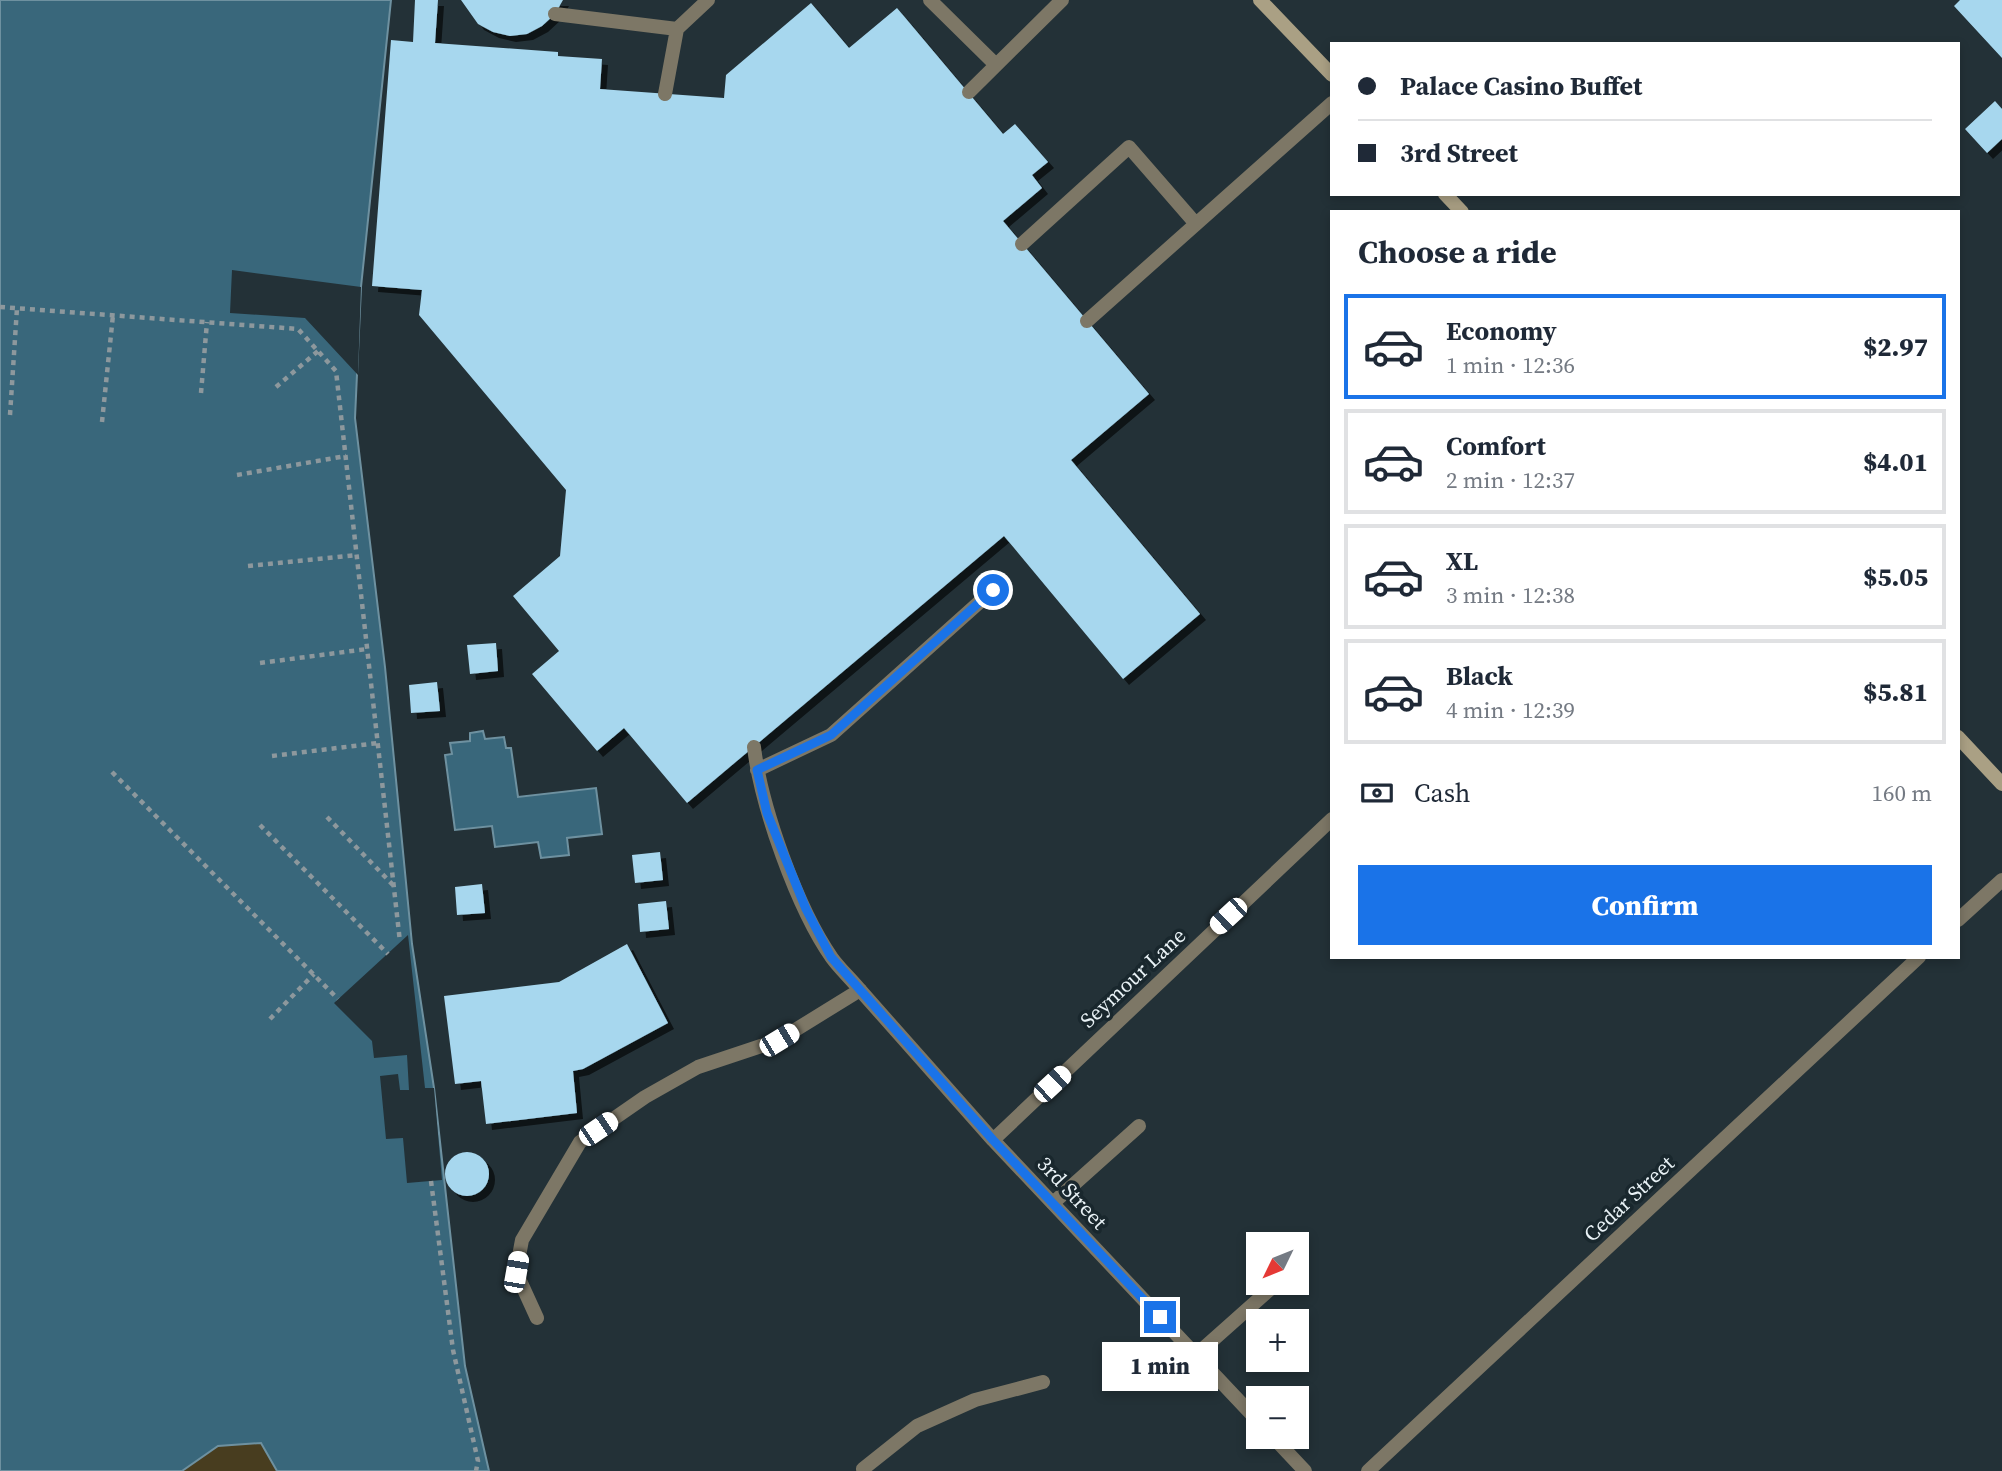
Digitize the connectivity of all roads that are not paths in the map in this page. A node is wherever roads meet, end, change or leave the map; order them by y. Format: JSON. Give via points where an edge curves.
{"nodes":[{"id":1,"x":708,"y":0,"type":"edge"},
{"id":2,"x":930,"y":0,"type":"edge"},
{"id":3,"x":1062,"y":0,"type":"edge"},
{"id":4,"x":1260,"y":0,"type":"edge"},
{"id":5,"x":555,"y":14,"type":"dead end"},
{"id":6,"x":677,"y":29,"type":"junction"},
{"id":7,"x":996,"y":65,"type":"junction"},
{"id":8,"x":1330,"y":73,"type":"edge"},
{"id":9,"x":969,"y":92,"type":"dead end"},
{"id":10,"x":665,"y":94,"type":"dead end"},
{"id":11,"x":1330,"y":105,"type":"edge"},
{"id":12,"x":1447,"y":196,"type":"edge"},
{"id":13,"x":1460,"y":210,"type":"edge"},
{"id":14,"x":1196,"y":224,"type":"junction"},
{"id":15,"x":1023,"y":244,"type":"dead end"},
{"id":16,"x":1087,"y":321,"type":"dead end"},
{"id":17,"x":993,"y":590,"type":"dead end"},
{"id":18,"x":1960,"y":739,"type":"edge"},
{"id":19,"x":754,"y":747,"type":"dead end"},
{"id":20,"x":757,"y":770,"type":"junction"},
{"id":21,"x":2002,"y":784,"type":"edge"},
{"id":22,"x":1330,"y":821,"type":"edge"},
{"id":23,"x":2002,"y":880,"type":"edge"},
{"id":24,"x":1960,"y":918,"type":"edge"},
{"id":25,"x":1917,"y":959,"type":"edge"},
{"id":26,"x":860,"y":990,"type":"junction"},
{"id":27,"x":1139,"y":1126,"type":"dead end"},
{"id":28,"x":993,"y":1140,"type":"junction"},
{"id":29,"x":1053,"y":1203,"type":"junction"},
{"id":30,"x":1264,"y":1295,"type":"edge"},
{"id":31,"x":537,"y":1318,"type":"dead end"},
{"id":32,"x":1196,"y":1356,"type":"junction"},
{"id":33,"x":1043,"y":1382,"type":"dead end"},
{"id":34,"x":1246,"y":1409,"type":"edge"},
{"id":35,"x":1284,"y":1449,"type":"edge"},
{"id":36,"x":863,"y":1469,"type":"dead end"},
{"id":37,"x":1305,"y":1471,"type":"edge"},
{"id":38,"x":1368,"y":1471,"type":"edge"}],
"edges":[{"from":1,"to":6,"type":"street"},
{"from":2,"to":7,"type":"street"},
{"from":3,"to":7,"type":"street"},
{"from":4,"to":8,"type":"main road"},
{"from":5,"to":6,"type":"street"},
{"from":6,"to":10,"type":"street"},
{"from":7,"to":9,"type":"street"},
{"from":11,"to":14,"type":"street"},
{"from":12,"to":13,"type":"main road"},
{"from":14,"to":15,"type":"street","via":[[1129,147]]},
{"from":14,"to":16,"type":"street"},
{"from":17,"to":20,"type":"street","via":[[831,735]]},
{"from":18,"to":21,"type":"main road"},
{"from":19,"to":20,"type":"street","name":"3rd Street"},
{"from":20,"to":26,"type":"street","name":"3rd Street","via":[[767,813],[806,909],[831,957]]},
{"from":22,"to":28,"type":"street","name":"Seymour Lane"},
{"from":23,"to":24,"type":"street"},
{"from":25,"to":38,"type":"street","name":"Cedar Street"},
{"from":26,"to":28,"type":"street","name":"3rd Street"},
{"from":26,"to":31,"type":"street","via":[[779,1040],[698,1067],[580,1142],[522,1240],[516,1272]]},
{"from":27,"to":29,"type":"street"},
{"from":28,"to":29,"type":"street","name":"3rd Street"},
{"from":29,"to":32,"type":"street","name":"3rd Street"},
{"from":30,"to":32,"type":"street"},
{"from":32,"to":34,"type":"street","name":"3rd Street"},
{"from":33,"to":36,"type":"street","via":[[975,1400],[917,1426]]},
{"from":35,"to":37,"type":"street"}]}
